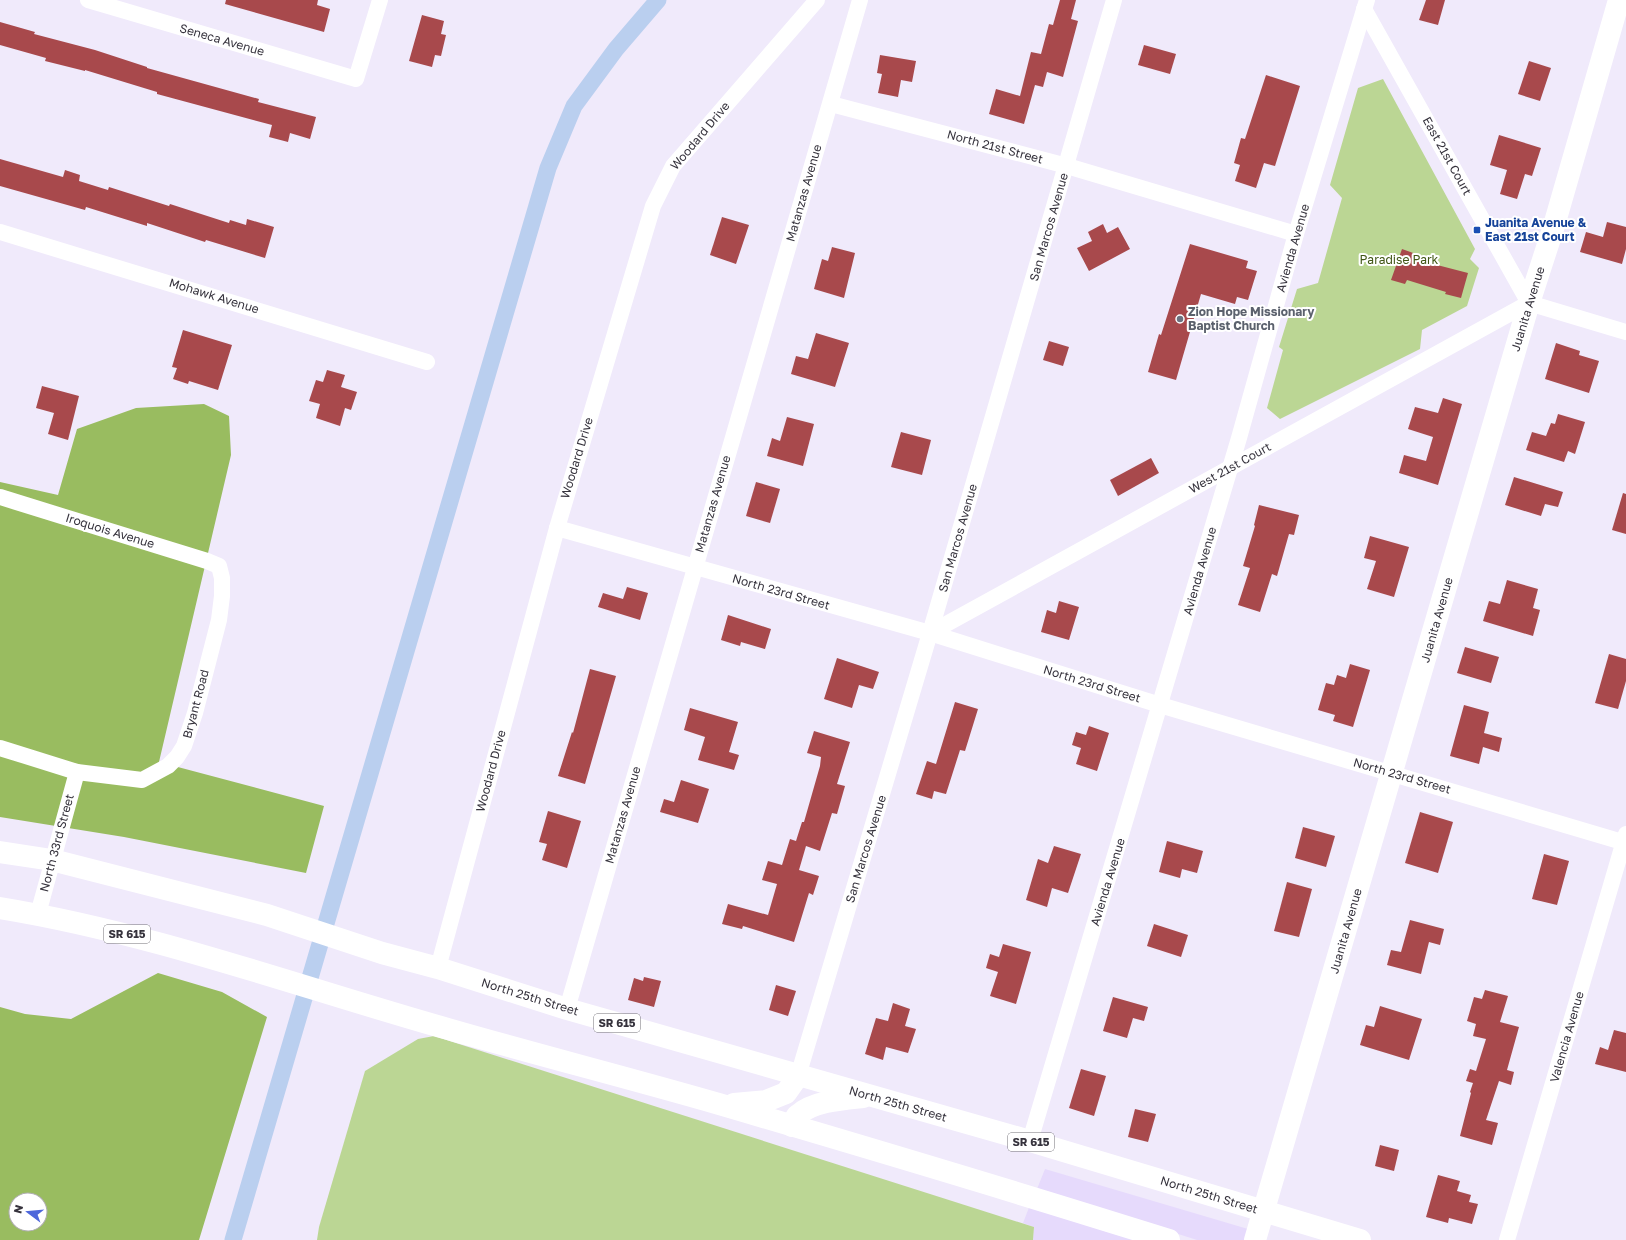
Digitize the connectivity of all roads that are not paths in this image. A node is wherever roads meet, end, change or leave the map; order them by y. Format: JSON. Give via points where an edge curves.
{"nodes":[{"id":1,"x":88,"y":0,"type":"edge"},
{"id":2,"x":380,"y":0,"type":"edge"},
{"id":3,"x":817,"y":0,"type":"edge"},
{"id":4,"x":860,"y":0,"type":"edge"},
{"id":5,"x":1114,"y":0,"type":"edge"},
{"id":6,"x":1619,"y":0,"type":"edge"},
{"id":7,"x":1366,"y":5,"type":"edge"},
{"id":8,"x":831,"y":104,"type":"junction"},
{"id":9,"x":1067,"y":166,"type":"junction"},
{"id":10,"x":0,"y":232,"type":"edge"},
{"id":11,"x":1296,"y":234,"type":"junction"},
{"id":12,"x":1529,"y":303,"type":"junction"},
{"id":13,"x":1626,"y":332,"type":"edge"},
{"id":14,"x":427,"y":362,"type":"dead end"},
{"id":15,"x":1230,"y":468,"type":"junction"},
{"id":16,"x":0,"y":497,"type":"edge"},
{"id":17,"x":557,"y":528,"type":"junction"},
{"id":18,"x":219,"y":566,"type":"joint"},
{"id":19,"x":695,"y":568,"type":"junction"},
{"id":20,"x":930,"y":633,"type":"junction"},
{"id":21,"x":1160,"y":705,"type":"junction"},
{"id":22,"x":0,"y":748,"type":"edge"},
{"id":23,"x":76,"y":772,"type":"junction"},
{"id":24,"x":1392,"y":773,"type":"junction"},
{"id":25,"x":1625,"y":839,"type":"edge"},
{"id":26,"x":0,"y":852,"type":"edge"},
{"id":27,"x":52,"y":860,"type":"junction"},
{"id":28,"x":0,"y":908,"type":"edge"},
{"id":29,"x":38,"y":914,"type":"junction"},
{"id":30,"x":438,"y":968,"type":"junction"},
{"id":31,"x":567,"y":1009,"type":"junction"},
{"id":32,"x":798,"y":1076,"type":"junction"},
{"id":33,"x":870,"y":1096,"type":"junction"},
{"id":34,"x":715,"y":1104,"type":"junction"},
{"id":35,"x":792,"y":1126,"type":"junction"},
{"id":36,"x":1030,"y":1141,"type":"junction"},
{"id":37,"x":1263,"y":1211,"type":"junction"},
{"id":38,"x":1169,"y":1240,"type":"edge"},
{"id":39,"x":1255,"y":1240,"type":"edge"},
{"id":40,"x":1360,"y":1240,"type":"edge"},
{"id":41,"x":1507,"y":1240,"type":"edge"}],
"edges":[{"from":1,"to":2,"type":"street","name":"Seneca Avenue","via":[[356,79]]},
{"from":3,"to":17,"type":"street","name":"Woodard Drive","via":[[673,166],[653,206]]},
{"from":4,"to":8,"type":"street","name":"Matanzas Avenue"},
{"from":5,"to":9,"type":"street","name":"San Marcos Avenue"},
{"from":6,"to":12,"type":"main road","name":"Juanita Avenue"},
{"from":7,"to":11,"type":"street","name":"Avienda Avenue"},
{"from":7,"to":12,"type":"street","name":"East 21st Court"},
{"from":8,"to":9,"type":"street","name":"North 21st Street"},
{"from":8,"to":19,"type":"street","name":"Matanzas Avenue"},
{"from":9,"to":11,"type":"street","name":"North 21st Street"},
{"from":9,"to":20,"type":"street","name":"San Marcos Avenue"},
{"from":10,"to":14,"type":"street","name":"Mohawk Avenue"},
{"from":11,"to":15,"type":"street","name":"Avienda Avenue"},
{"from":12,"to":13,"type":"street"},
{"from":12,"to":15,"type":"street","name":"West 21st Court"},
{"from":12,"to":24,"type":"main road","name":"Juanita Avenue"},
{"from":15,"to":20,"type":"street","name":"West 21st Court"},
{"from":15,"to":21,"type":"street","name":"Avienda Avenue"},
{"from":16,"to":18,"type":"street","name":"Iroquois Avenue"},
{"from":17,"to":19,"type":"street","name":"North 23rd Street"},
{"from":17,"to":30,"type":"street","name":"Woodard Drive"},
{"from":18,"to":23,"type":"street","name":"Bryant Road","via":[[222,578],[219,620],[196,713],[184,746],[177,757],[168,766],[142,780]]},
{"from":19,"to":20,"type":"street","name":"North 23rd Street"},
{"from":19,"to":31,"type":"street","name":"Matanzas Avenue"},
{"from":20,"to":21,"type":"street","name":"North 23rd Street"},
{"from":20,"to":32,"type":"street","name":"San Marcos Avenue"},
{"from":21,"to":24,"type":"street","name":"North 23rd Street"},
{"from":21,"to":36,"type":"street","name":"Avienda Avenue"},
{"from":22,"to":23,"type":"street","name":"Bryant Road"},
{"from":23,"to":27,"type":"street","name":"North 33rd Street"},
{"from":24,"to":25,"type":"street","name":"North 23rd Street"},
{"from":24,"to":37,"type":"main road","name":"Juanita Avenue"},
{"from":25,"to":41,"type":"street","name":"Valencia Avenue"},
{"from":26,"to":27,"type":"main road","number":"SR 615"},
{"from":27,"to":29,"type":"street","name":"North 33rd Street"},
{"from":27,"to":30,"type":"main road","number":"SR 615","via":[[267,915],[382,953]]},
{"from":28,"to":29,"type":"main road","number":"SR 615"},
{"from":29,"to":34,"type":"main road","number":"SR 615","via":[[132,935],[426,1023]]},
{"from":30,"to":31,"type":"main road","name":"North 25th Street","number":"SR 615"},
{"from":31,"to":32,"type":"main road","name":"North 25th Street","number":"SR 615"},
{"from":32,"to":33,"type":"main road","name":"North 25th Street","number":"SR 615"},
{"from":32,"to":34,"type":"main road","via":[[786,1093],[766,1101]]},
{"from":33,"to":35,"type":"main road","via":[[810,1107],[797,1115]]},
{"from":33,"to":36,"type":"main road","name":"North 25th Street","number":"SR 615"},
{"from":34,"to":35,"type":"main road","number":"SR 615"},
{"from":35,"to":38,"type":"main road","number":"SR 615"},
{"from":36,"to":37,"type":"main road","name":"North 25th Street","number":"SR 615"},
{"from":37,"to":39,"type":"main road","name":"Juanita Avenue"},
{"from":37,"to":40,"type":"main road","name":"North 25th Street","number":"SR 615"}]}
